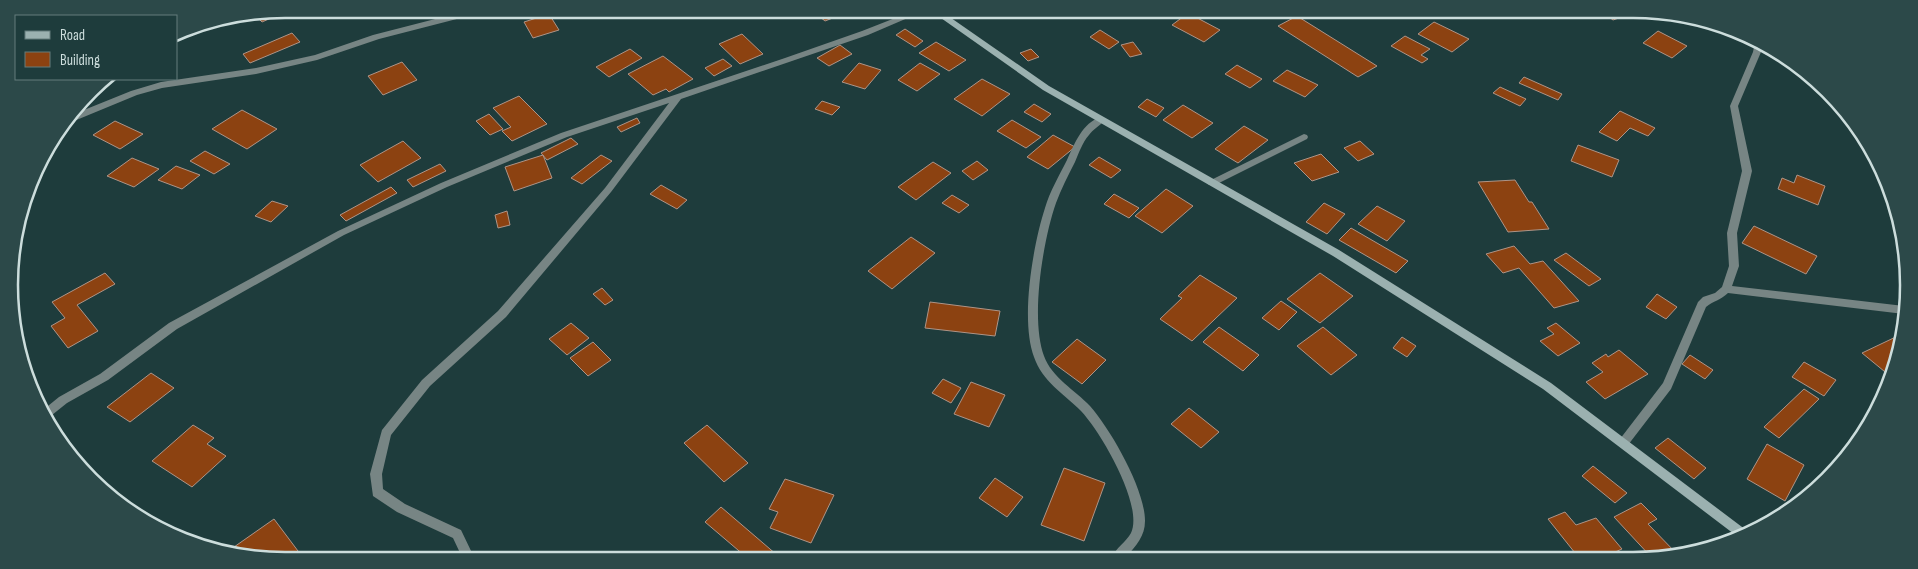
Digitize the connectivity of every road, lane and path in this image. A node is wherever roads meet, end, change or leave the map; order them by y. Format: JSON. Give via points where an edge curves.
{"nodes":[{"id":1,"x":450,"y":18,"type":"edge"},
{"id":2,"x":902,"y":18,"type":"edge"},
{"id":3,"x":945,"y":18,"type":"edge"},
{"id":4,"x":1757,"y":48,"type":"edge"},
{"id":5,"x":678,"y":97,"type":"junction"},
{"id":6,"x":77,"y":116,"type":"edge"},
{"id":7,"x":1101,"y":120,"type":"junction"},
{"id":8,"x":1304,"y":137,"type":"dead end"},
{"id":9,"x":1212,"y":183,"type":"junction"},
{"id":10,"x":1726,"y":289,"type":"junction"},
{"id":11,"x":1899,"y":309,"type":"edge"},
{"id":12,"x":49,"y":411,"type":"edge"},
{"id":13,"x":1624,"y":442,"type":"junction"},
{"id":14,"x":1739,"y":530,"type":"edge"},
{"id":15,"x":466,"y":552,"type":"edge"},
{"id":16,"x":1122,"y":552,"type":"edge"}],
"edges":[{"from":1,"to":6,"type":"street","via":[[376,37],[317,57],[256,71],[161,85]]},
{"from":2,"to":5,"type":"street"},
{"from":3,"to":7,"type":"main road","via":[[1046,88]]},
{"from":4,"to":10,"type":"street","via":[[1734,106],[1747,171],[1732,233],[1734,266]]},
{"from":5,"to":12,"type":"street","via":[[564,135],[444,185],[340,234],[173,326],[104,377]]},
{"from":5,"to":15,"type":"street","via":[[608,190],[502,314],[426,384],[386,433],[376,474],[377,492],[401,508],[457,534]]},
{"from":7,"to":9,"type":"main road"},
{"from":7,"to":16,"type":"street","via":[[1090,126],[1080,140],[1047,216],[1032,319],[1039,358],[1053,380],[1086,409],[1105,434],[1134,493],[1139,517],[1137,533]]},
{"from":8,"to":9,"type":"street"},
{"from":9,"to":13,"type":"main road","via":[[1336,253],[1547,386]]},
{"from":10,"to":11,"type":"street"},
{"from":10,"to":13,"type":"street","via":[[1702,305],[1668,386]]},
{"from":13,"to":14,"type":"main road"}]}
